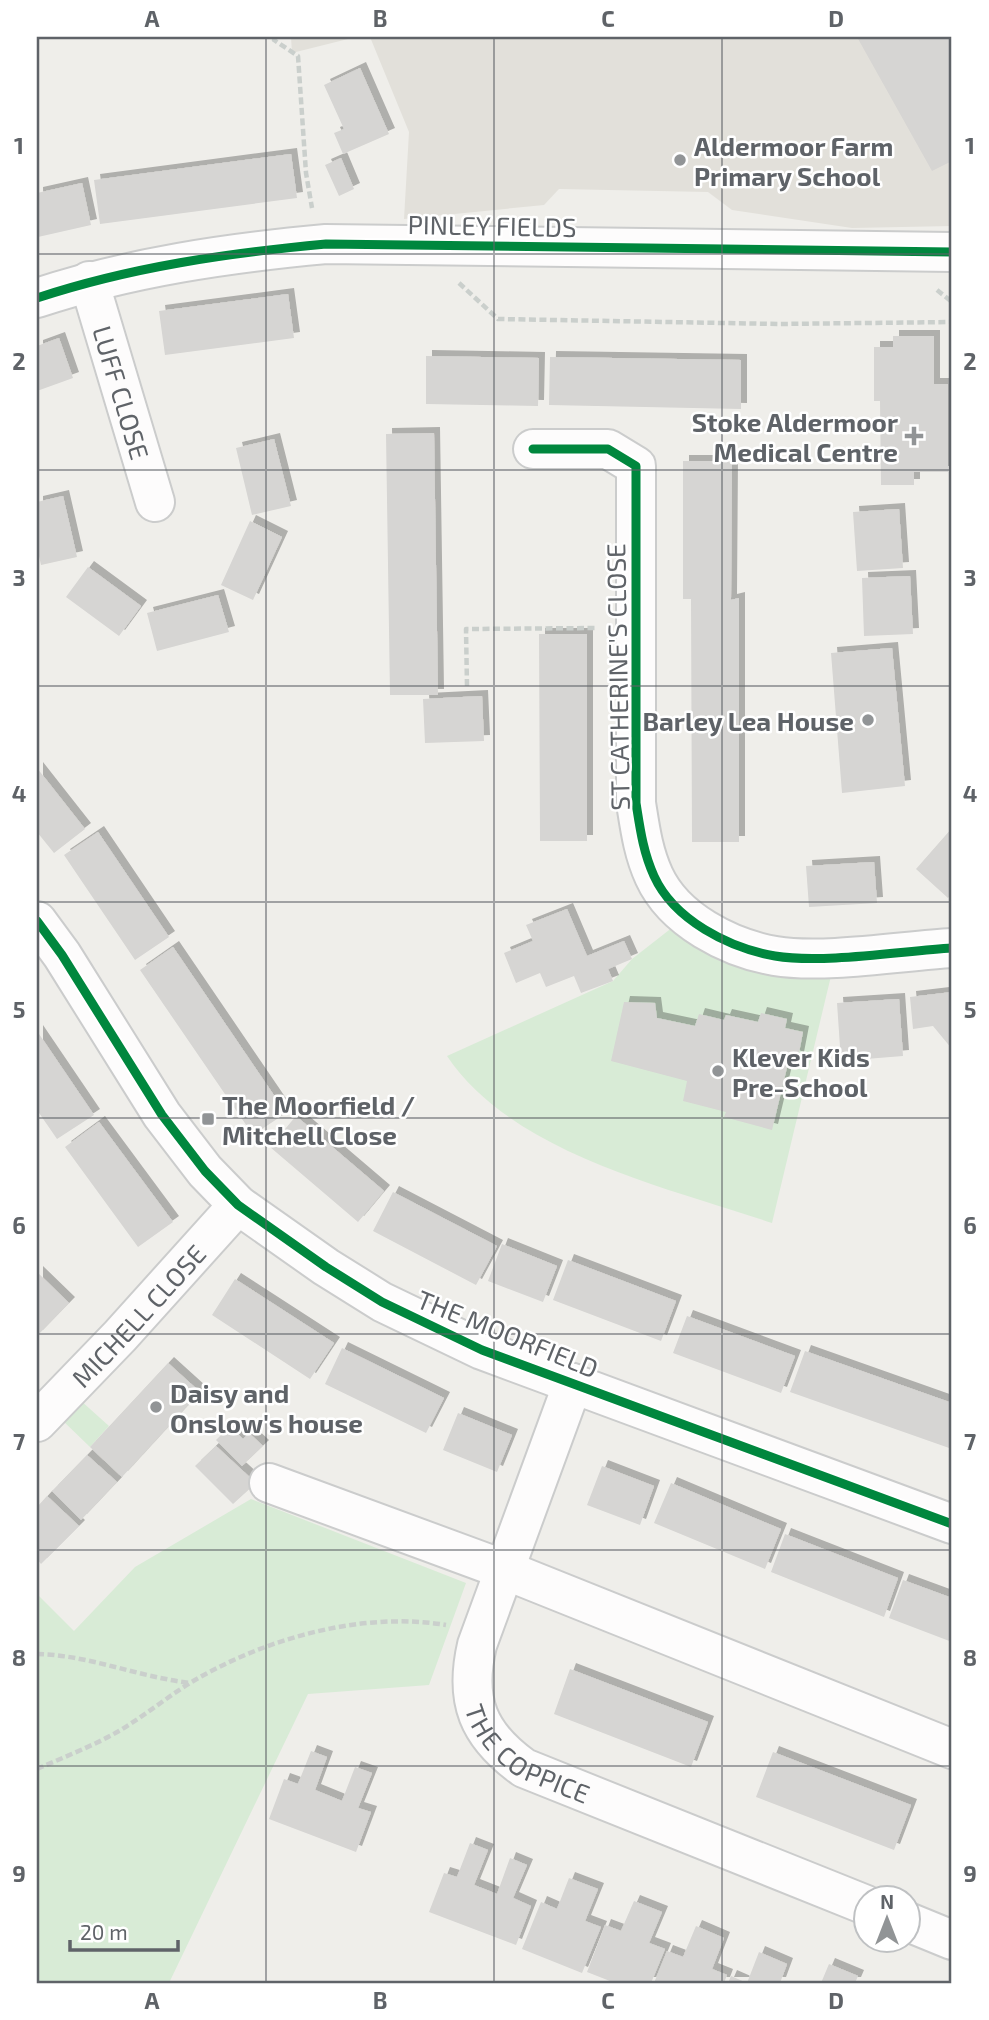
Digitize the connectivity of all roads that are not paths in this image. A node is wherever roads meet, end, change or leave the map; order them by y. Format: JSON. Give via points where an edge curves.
{"nodes":[{"id":1,"x":952,"y":252,"type":"edge"},
{"id":2,"x":89,"y":281,"type":"junction"},
{"id":3,"x":37,"y":298,"type":"edge"},
{"id":4,"x":533,"y":449,"type":"dead end"},
{"id":5,"x":155,"y":502,"type":"dead end"},
{"id":6,"x":37,"y":921,"type":"edge"},
{"id":7,"x":952,"y":948,"type":"edge"},
{"id":8,"x":238,"y":1205,"type":"junction"},
{"id":9,"x":573,"y":1383,"type":"junction"},
{"id":10,"x":37,"y":1422,"type":"edge"},
{"id":11,"x":269,"y":1483,"type":"dead end"},
{"id":12,"x":952,"y":1524,"type":"edge"},
{"id":13,"x":505,"y":1570,"type":"junction"},
{"id":14,"x":952,"y":1749,"type":"edge"},
{"id":15,"x":852,"y":1899,"type":"edge"},
{"id":16,"x":922,"y":1928,"type":"edge"},
{"id":17,"x":952,"y":1940,"type":"edge"}],
"edges":[{"from":1,"to":2,"type":"street","name":"PINLEY FIELDS","via":[[326,244],[191,260]]},
{"from":2,"to":3,"type":"street","name":"PINLEY FIELDS"},
{"from":2,"to":5,"type":"street","name":"LUFF CLOSE"},
{"from":4,"to":7,"type":"street","name":"ST CATHERINE'S CLOSE","via":[[608,449],[636,466],[636,803],[642,844],[655,878],[678,910],[706,931],[776,956]]},
{"from":6,"to":8,"type":"street","name":"THE MOORFIELD","via":[[162,1115]]},
{"from":8,"to":9,"type":"street","name":"THE MOORFIELD","via":[[326,1267],[415,1320]]},
{"from":8,"to":10,"type":"street","name":"MICHELL CLOSE"},
{"from":9,"to":12,"type":"street","name":"THE MOORFIELD"},
{"from":9,"to":13,"type":"street","name":"THE COPPICE"},
{"from":11,"to":13,"type":"street"},
{"from":13,"to":14,"type":"street"},
{"from":13,"to":15,"type":"street","name":"THE COPPICE","via":[[470,1674],[481,1724],[500,1751],[524,1768]]},
{"from":16,"to":17,"type":"street"}]}
